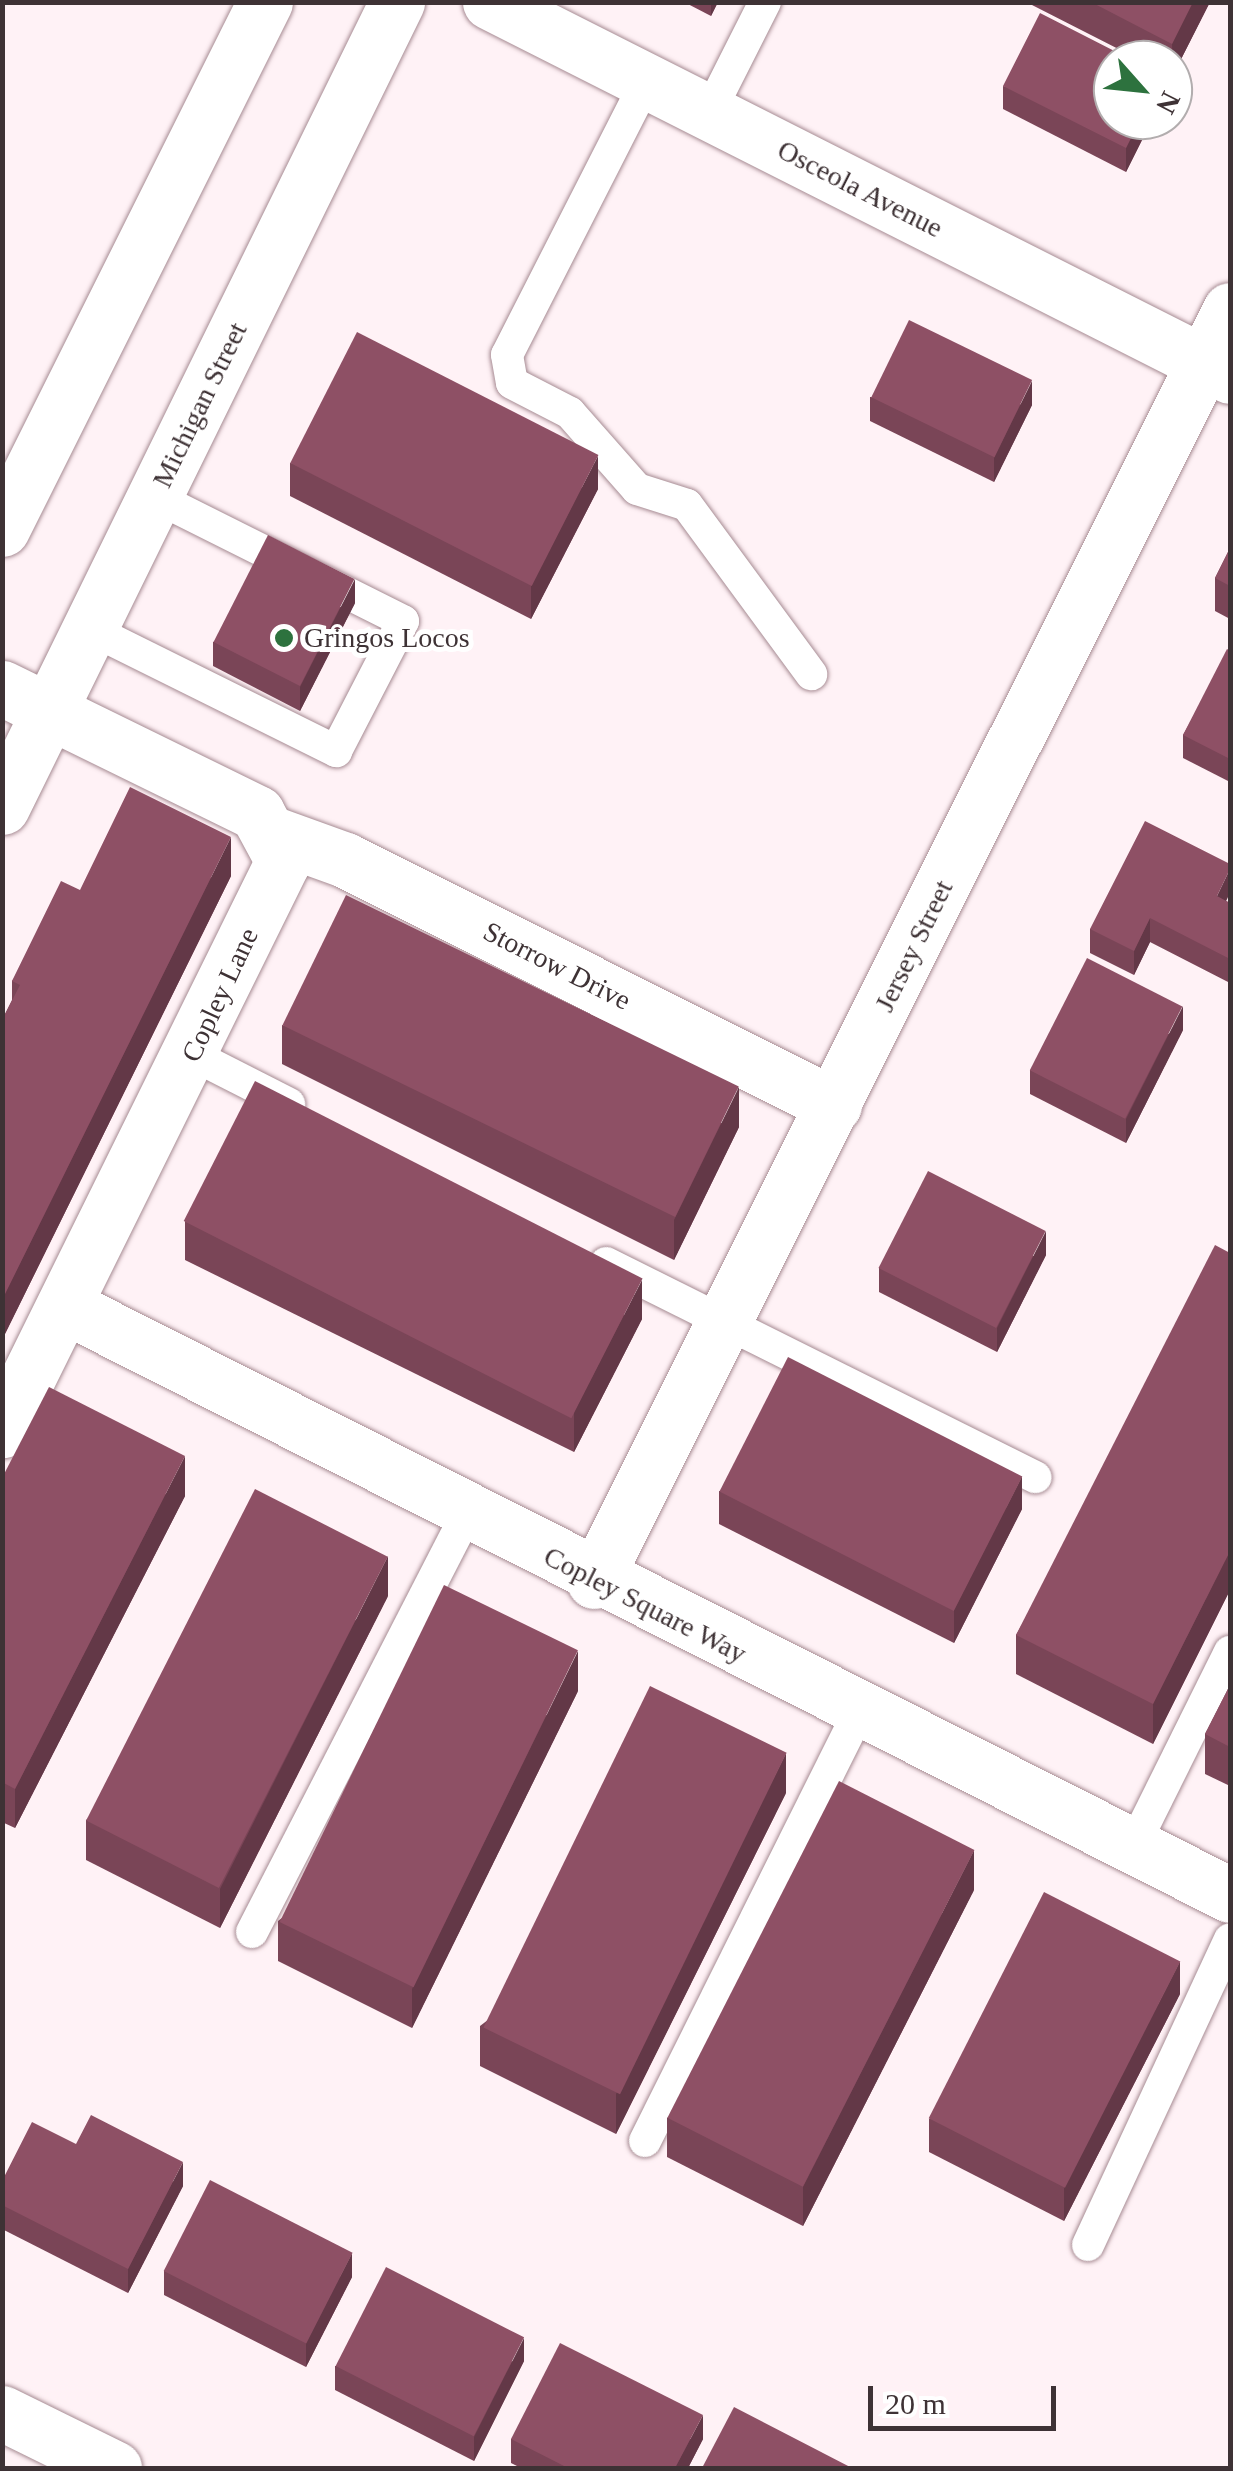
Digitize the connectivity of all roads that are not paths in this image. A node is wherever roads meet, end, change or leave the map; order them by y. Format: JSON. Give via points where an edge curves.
{"nodes":[{"id":1,"x":265,"y":2,"type":"edge"},
{"id":2,"x":397,"y":2,"type":"edge"},
{"id":3,"x":764,"y":2,"type":"edge"},
{"id":4,"x":512,"y":7,"type":"edge"},
{"id":5,"x":646,"y":82,"type":"junction"},
{"id":6,"x":709,"y":112,"type":"junction"},
{"id":7,"x":1230,"y":310,"type":"edge"},
{"id":8,"x":1218,"y":369,"type":"edge"},
{"id":9,"x":155,"y":497,"type":"junction"},
{"id":10,"x":2,"y":529,"type":"edge"},
{"id":11,"x":90,"y":628,"type":"junction"},
{"id":12,"x":812,"y":674,"type":"dead end"},
{"id":13,"x":2,"y":688,"type":"edge"},
{"id":14,"x":50,"y":712,"type":"junction"},
{"id":15,"x":2,"y":807,"type":"edge"},
{"id":16,"x":276,"y":835,"type":"junction"},
{"id":17,"x":193,"y":1055,"type":"junction"},
{"id":18,"x":834,"y":1105,"type":"junction"},
{"id":19,"x":317,"y":1118,"type":"edge"},
{"id":20,"x":583,"y":1252,"type":"edge"},
{"id":21,"x":65,"y":1306,"type":"junction"},
{"id":22,"x":724,"y":1323,"type":"junction"},
{"id":23,"x":2,"y":1430,"type":"edge"},
{"id":24,"x":1036,"y":1477,"type":"dead end"},
{"id":25,"x":467,"y":1514,"type":"junction"},
{"id":26,"x":594,"y":1581,"type":"junction"},
{"id":27,"x":1230,"y":1652,"type":"edge"},
{"id":28,"x":859,"y":1712,"type":"junction"},
{"id":29,"x":1133,"y":1846,"type":"junction"},
{"id":30,"x":1230,"y":1895,"type":"edge"},
{"id":31,"x":252,"y":1932,"type":"dead end"},
{"id":32,"x":1230,"y":1939,"type":"edge"},
{"id":33,"x":645,"y":2140,"type":"dead end"},
{"id":34,"x":1088,"y":2244,"type":"dead end"},
{"id":35,"x":2,"y":2414,"type":"edge"},
{"id":36,"x":114,"y":2468,"type":"edge"}],
"edges":[{"from":1,"to":10,"type":"street"},
{"from":2,"to":9,"type":"street","name":"Michigan Street"},
{"from":3,"to":6,"type":"lane"},
{"from":4,"to":5,"type":"street","name":"Osceola Avenue"},
{"from":5,"to":6,"type":"street","name":"Osceola Avenue"},
{"from":5,"to":12,"type":"lane","via":[[507,355],[512,383],[570,413],[637,489],[687,505]]},
{"from":6,"to":8,"type":"street","name":"Osceola Avenue"},
{"from":7,"to":8,"type":"street","name":"Jersey Street"},
{"from":8,"to":18,"type":"street","name":"Jersey Street"},
{"from":9,"to":11,"type":"street","name":"Michigan Street"},
{"from":9,"to":11,"type":"lane","via":[[404,620],[336,752]]},
{"from":11,"to":14,"type":"street","name":"Michigan Street"},
{"from":13,"to":14,"type":"street"},
{"from":14,"to":15,"type":"street","name":"Michigan Street"},
{"from":14,"to":16,"type":"street","via":[[258,813]]},
{"from":16,"to":17,"type":"street","name":"Copley Lane","via":[[283,861]]},
{"from":16,"to":18,"type":"street","name":"Storrow Drive","via":[[345,860]]},
{"from":17,"to":19,"type":"lane"},
{"from":17,"to":21,"type":"street","name":"Copley Lane"},
{"from":18,"to":22,"type":"street","name":"Jersey Street"},
{"from":20,"to":22,"type":"lane"},
{"from":21,"to":23,"type":"street","name":"Copley Lane"},
{"from":21,"to":25,"type":"street","name":"Copley Square Way"},
{"from":22,"to":24,"type":"lane"},
{"from":22,"to":26,"type":"street","name":"Jersey Street"},
{"from":25,"to":26,"type":"street","name":"Copley Square Way"},
{"from":25,"to":31,"type":"lane"},
{"from":26,"to":28,"type":"street","name":"Copley Square Way"},
{"from":27,"to":29,"type":"lane"},
{"from":28,"to":29,"type":"street","name":"Copley Square Way"},
{"from":28,"to":33,"type":"lane"},
{"from":29,"to":30,"type":"street","name":"Copley Square Way"},
{"from":32,"to":34,"type":"lane"},
{"from":35,"to":36,"type":"street"}]}
